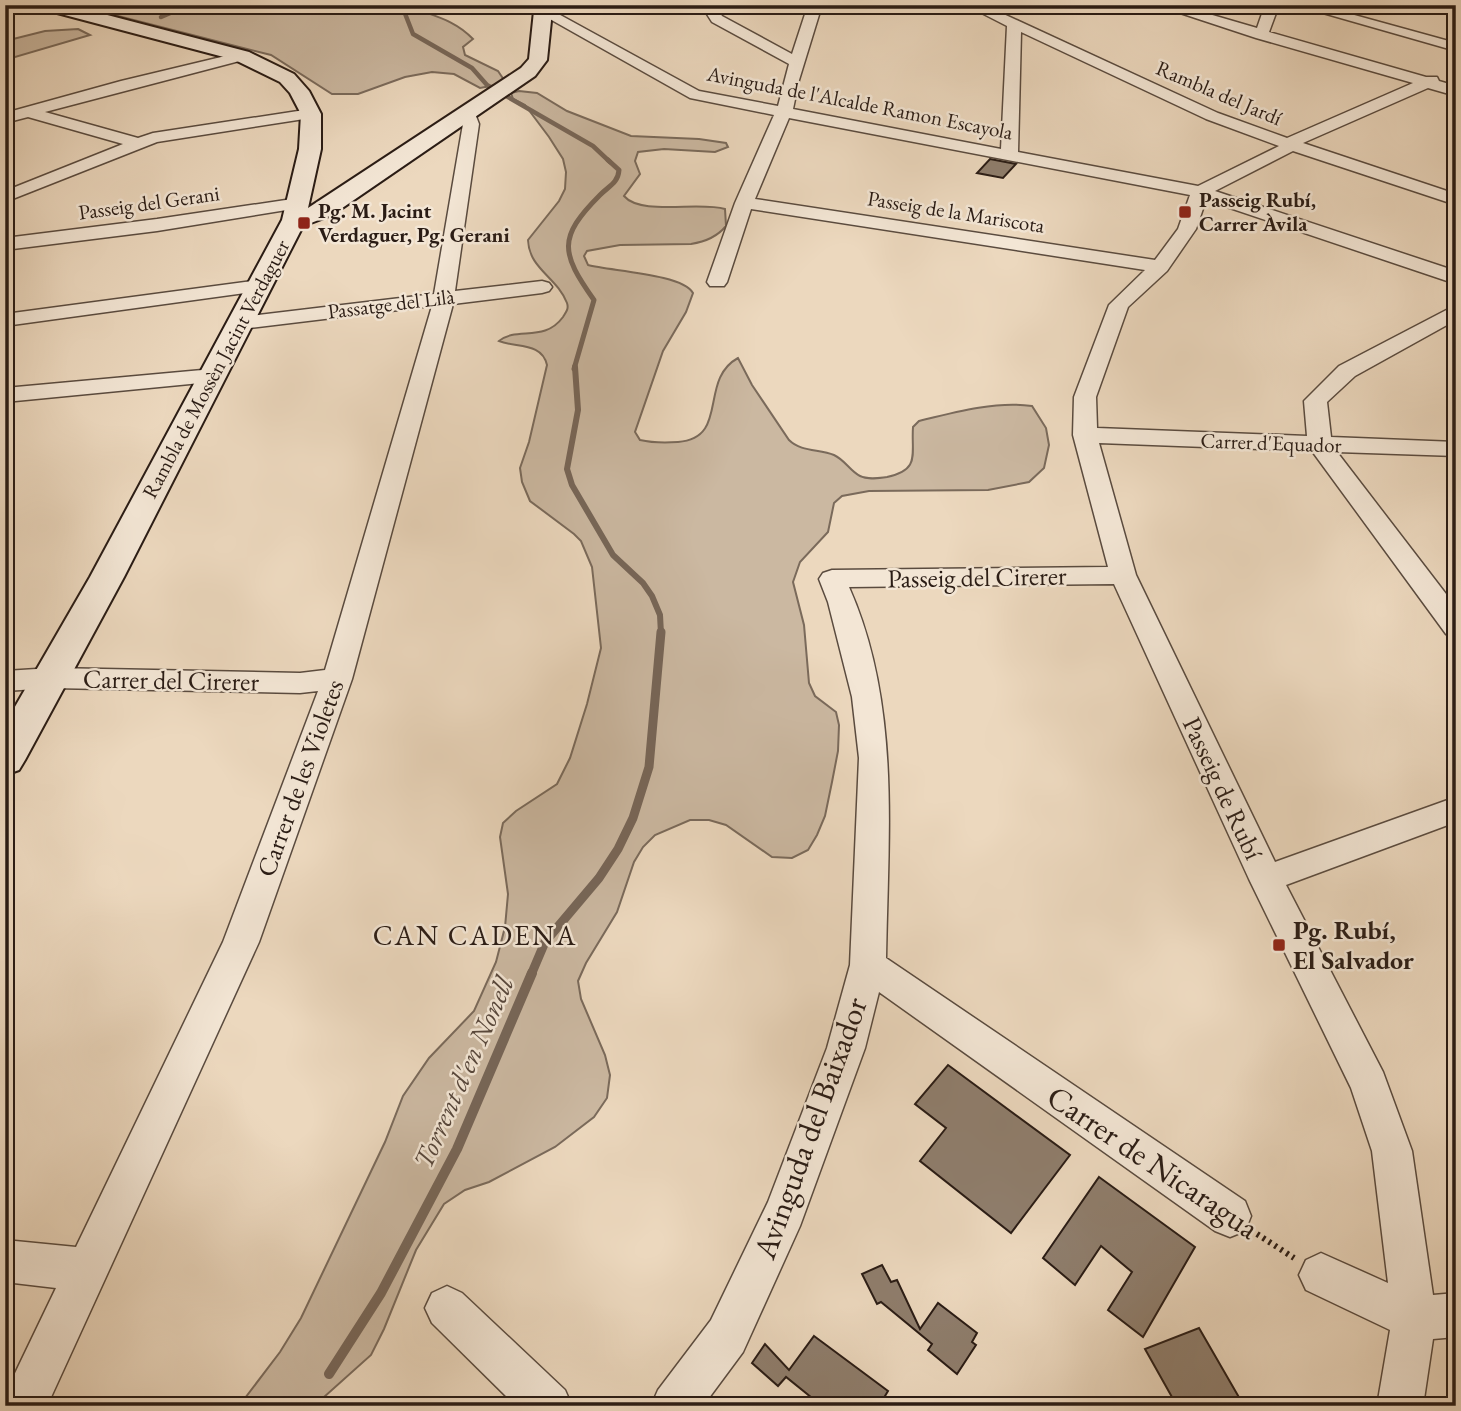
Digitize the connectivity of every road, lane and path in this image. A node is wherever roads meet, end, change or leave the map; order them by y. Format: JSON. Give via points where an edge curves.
{"nodes":[{"id":1,"x":48,"y":5,"type":"edge"},
{"id":2,"x":708,"y":5,"type":"edge"},
{"id":3,"x":815,"y":5,"type":"edge"},
{"id":4,"x":973,"y":5,"type":"edge"},
{"id":5,"x":1163,"y":5,"type":"edge"},
{"id":6,"x":1272,"y":5,"type":"edge"},
{"id":7,"x":1303,"y":5,"type":"edge"},
{"id":8,"x":539,"y":7,"type":"edge"},
{"id":9,"x":1014,"y":24,"type":"junction"},
{"id":10,"x":571,"y":28,"type":"junction"},
{"id":11,"x":542,"y":33,"type":"junction"},
{"id":12,"x":1261,"y":35,"type":"junction"},
{"id":13,"x":1456,"y":47,"type":"edge"},
{"id":14,"x":242,"y":56,"type":"junction"},
{"id":15,"x":797,"y":63,"type":"junction"},
{"id":16,"x":1452,"y":74,"type":"edge"},
{"id":17,"x":1426,"y":82,"type":"junction"},
{"id":18,"x":1456,"y":91,"type":"edge"},
{"id":19,"x":5,"y":105,"type":"edge"},
{"id":20,"x":29,"y":111,"type":"junction"},
{"id":21,"x":784,"y":111,"type":"junction"},
{"id":22,"x":311,"y":114,"type":"junction"},
{"id":23,"x":468,"y":114,"type":"junction"},
{"id":24,"x":5,"y":118,"type":"edge"},
{"id":25,"x":136,"y":143,"type":"junction"},
{"id":26,"x":1288,"y":144,"type":"junction"},
{"id":27,"x":1009,"y":155,"type":"junction"},
{"id":28,"x":1200,"y":192,"type":"junction"},
{"id":29,"x":5,"y":197,"type":"edge"},
{"id":30,"x":1456,"y":200,"type":"edge"},
{"id":31,"x":744,"y":203,"type":"junction"},
{"id":32,"x":296,"y":211,"type":"junction"},
{"id":33,"x":5,"y":244,"type":"edge"},
{"id":34,"x":1160,"y":267,"type":"junction"},
{"id":35,"x":1456,"y":278,"type":"edge"},
{"id":36,"x":717,"y":282,"type":"dead end"},
{"id":37,"x":260,"y":286,"type":"junction"},
{"id":38,"x":542,"y":287,"type":"dead end"},
{"id":39,"x":443,"y":298,"type":"junction"},
{"id":40,"x":1456,"y":311,"type":"edge"},
{"id":41,"x":5,"y":320,"type":"edge"},
{"id":42,"x":241,"y":323,"type":"junction"},
{"id":43,"x":213,"y":376,"type":"junction"},
{"id":44,"x":5,"y":395,"type":"edge"},
{"id":45,"x":1085,"y":435,"type":"junction"},
{"id":46,"x":1320,"y":445,"type":"junction"},
{"id":47,"x":1456,"y":449,"type":"edge"},
{"id":48,"x":1122,"y":575,"type":"junction"},
{"id":49,"x":832,"y":579,"type":"joint"},
{"id":50,"x":1456,"y":627,"type":"edge"},
{"id":51,"x":52,"y":678,"type":"junction"},
{"id":52,"x":337,"y":679,"type":"junction"},
{"id":53,"x":5,"y":681,"type":"edge"},
{"id":54,"x":5,"y":760,"type":"edge"},
{"id":55,"x":1456,"y":808,"type":"edge"},
{"id":56,"x":1266,"y":879,"type":"junction"},
{"id":57,"x":868,"y":965,"type":"junction"},
{"id":58,"x":1230,"y":1216,"type":"joint"},
{"id":59,"x":5,"y":1261,"type":"edge"},
{"id":60,"x":87,"y":1269,"type":"junction"},
{"id":61,"x":1321,"y":1275,"type":"joint"},
{"id":62,"x":447,"y":1308,"type":"dead end"},
{"id":63,"x":1456,"y":1315,"type":"edge"},
{"id":64,"x":1414,"y":1318,"type":"junction"},
{"id":65,"x":23,"y":1406,"type":"edge"},
{"id":66,"x":548,"y":1406,"type":"edge"},
{"id":67,"x":674,"y":1406,"type":"edge"},
{"id":68,"x":1400,"y":1406,"type":"edge"}],
"edges":[{"from":1,"to":14,"type":"street"},
{"from":2,"to":15,"type":"street","via":[[717,19]]},
{"from":3,"to":15,"type":"street"},
{"from":4,"to":9,"type":"street","name":"Rambla del Jardí"},
{"from":5,"to":12,"type":"street"},
{"from":6,"to":12,"type":"street"},
{"from":7,"to":13,"type":"street"},
{"from":8,"to":10,"type":"street","name":"Avinguda de l'Alcalde Ramon Escayola"},
{"from":8,"to":11,"type":"street"},
{"from":9,"to":26,"type":"street","name":"Rambla del Jardí","via":[[1212,116]]},
{"from":9,"to":27,"type":"street"},
{"from":10,"to":11,"type":"street"},
{"from":10,"to":21,"type":"street","name":"Avinguda de l'Alcalde Ramon Escayola","via":[[686,91]]},
{"from":11,"to":23,"type":"street","via":[[538,60],[528,72]]},
{"from":12,"to":17,"type":"street"},
{"from":14,"to":20,"type":"street"},
{"from":14,"to":22,"type":"street","via":[[287,78]]},
{"from":15,"to":21,"type":"street"},
{"from":16,"to":17,"type":"street"},
{"from":17,"to":18,"type":"street"},
{"from":17,"to":26,"type":"street"},
{"from":19,"to":20,"type":"street"},
{"from":20,"to":24,"type":"street"},
{"from":20,"to":25,"type":"street"},
{"from":21,"to":27,"type":"street","name":"Avinguda de l'Alcalde Ramon Escayola"},
{"from":21,"to":31,"type":"street"},
{"from":22,"to":25,"type":"street"},
{"from":22,"to":32,"type":"street","name":"Rambla de Mossèn Jacint Verdaguer","via":[[310,149]]},
{"from":23,"to":32,"type":"street","via":[[324,210]]},
{"from":23,"to":39,"type":"street","name":"Carrer de les Violetes","via":[[471,124]]},
{"from":25,"to":29,"type":"street"},
{"from":26,"to":28,"type":"street"},
{"from":26,"to":30,"type":"street","name":"Rambla del Jardí"},
{"from":27,"to":28,"type":"street","name":"Avinguda de l'Alcalde Ramon Escayola"},
{"from":28,"to":34,"type":"street","name":"Passeig de Rubí","via":[[1186,229]]},
{"from":28,"to":35,"type":"street","name":"Avinguda de l'Alcalde Ramon Escayola"},
{"from":31,"to":34,"type":"street","name":"Passeig de la Mariscota"},
{"from":31,"to":36,"type":"street"},
{"from":32,"to":33,"type":"street","name":"Passeig del Gerani"},
{"from":32,"to":37,"type":"street","name":"Rambla de Mossèn Jacint Verdaguer"},
{"from":34,"to":45,"type":"street","name":"Passeig de Rubí","via":[[1119,305],[1085,397]]},
{"from":37,"to":41,"type":"street"},
{"from":37,"to":42,"type":"street","name":"Rambla de Mossèn Jacint Verdaguer"},
{"from":38,"to":39,"type":"street","name":"Passatge del Lilà"},
{"from":39,"to":42,"type":"street","name":"Passatge del Lilà"},
{"from":39,"to":52,"type":"street","name":"Carrer de les Violetes"},
{"from":40,"to":46,"type":"street","via":[[1347,371],[1315,401]]},
{"from":42,"to":43,"type":"street","name":"Rambla de Mossèn Jacint Verdaguer"},
{"from":43,"to":44,"type":"street"},
{"from":43,"to":51,"type":"street","name":"Rambla de Mossèn Jacint Verdaguer"},
{"from":45,"to":46,"type":"street","name":"Carrer d'Equador"},
{"from":45,"to":48,"type":"street","name":"Passeig de Rubí"},
{"from":46,"to":47,"type":"street","name":"Carrer d'Equador"},
{"from":46,"to":50,"type":"street"},
{"from":48,"to":49,"type":"street","name":"Passeig del Cirerer"},
{"from":48,"to":56,"type":"street","name":"Passeig de Rubí"},
{"from":49,"to":57,"type":"street","name":"Avinguda del Baixador","via":[[867,697],[874,758]]},
{"from":51,"to":52,"type":"street","name":"Carrer del Cirerer","via":[[300,683]]},
{"from":51,"to":53,"type":"street","name":"Carrer del Cirerer"},
{"from":51,"to":54,"type":"street","name":"Rambla de Mossèn Jacint Verdaguer"},
{"from":52,"to":60,"type":"street","name":"Carrer de les Violetes","via":[[241,942]]},
{"from":55,"to":56,"type":"street"},
{"from":56,"to":64,"type":"street","name":"Passeig de Rubí","via":[[1368,1085],[1392,1152]]},
{"from":57,"to":58,"type":"street","name":"Carrer de Nicaragua"},
{"from":57,"to":67,"type":"street","name":"Avinguda del Baixador","via":[[846,1048],[785,1211],[727,1336]]},
{"from":58,"to":61,"type":"path","name":"Carrer de Nicaragua"},
{"from":59,"to":60,"type":"street"},
{"from":60,"to":65,"type":"street","name":"Carrer de les Violetes"},
{"from":61,"to":64,"type":"street"},
{"from":62,"to":66,"type":"street"},
{"from":63,"to":64,"type":"street"},
{"from":64,"to":68,"type":"street","name":"Passeig de Rubí"}]}
